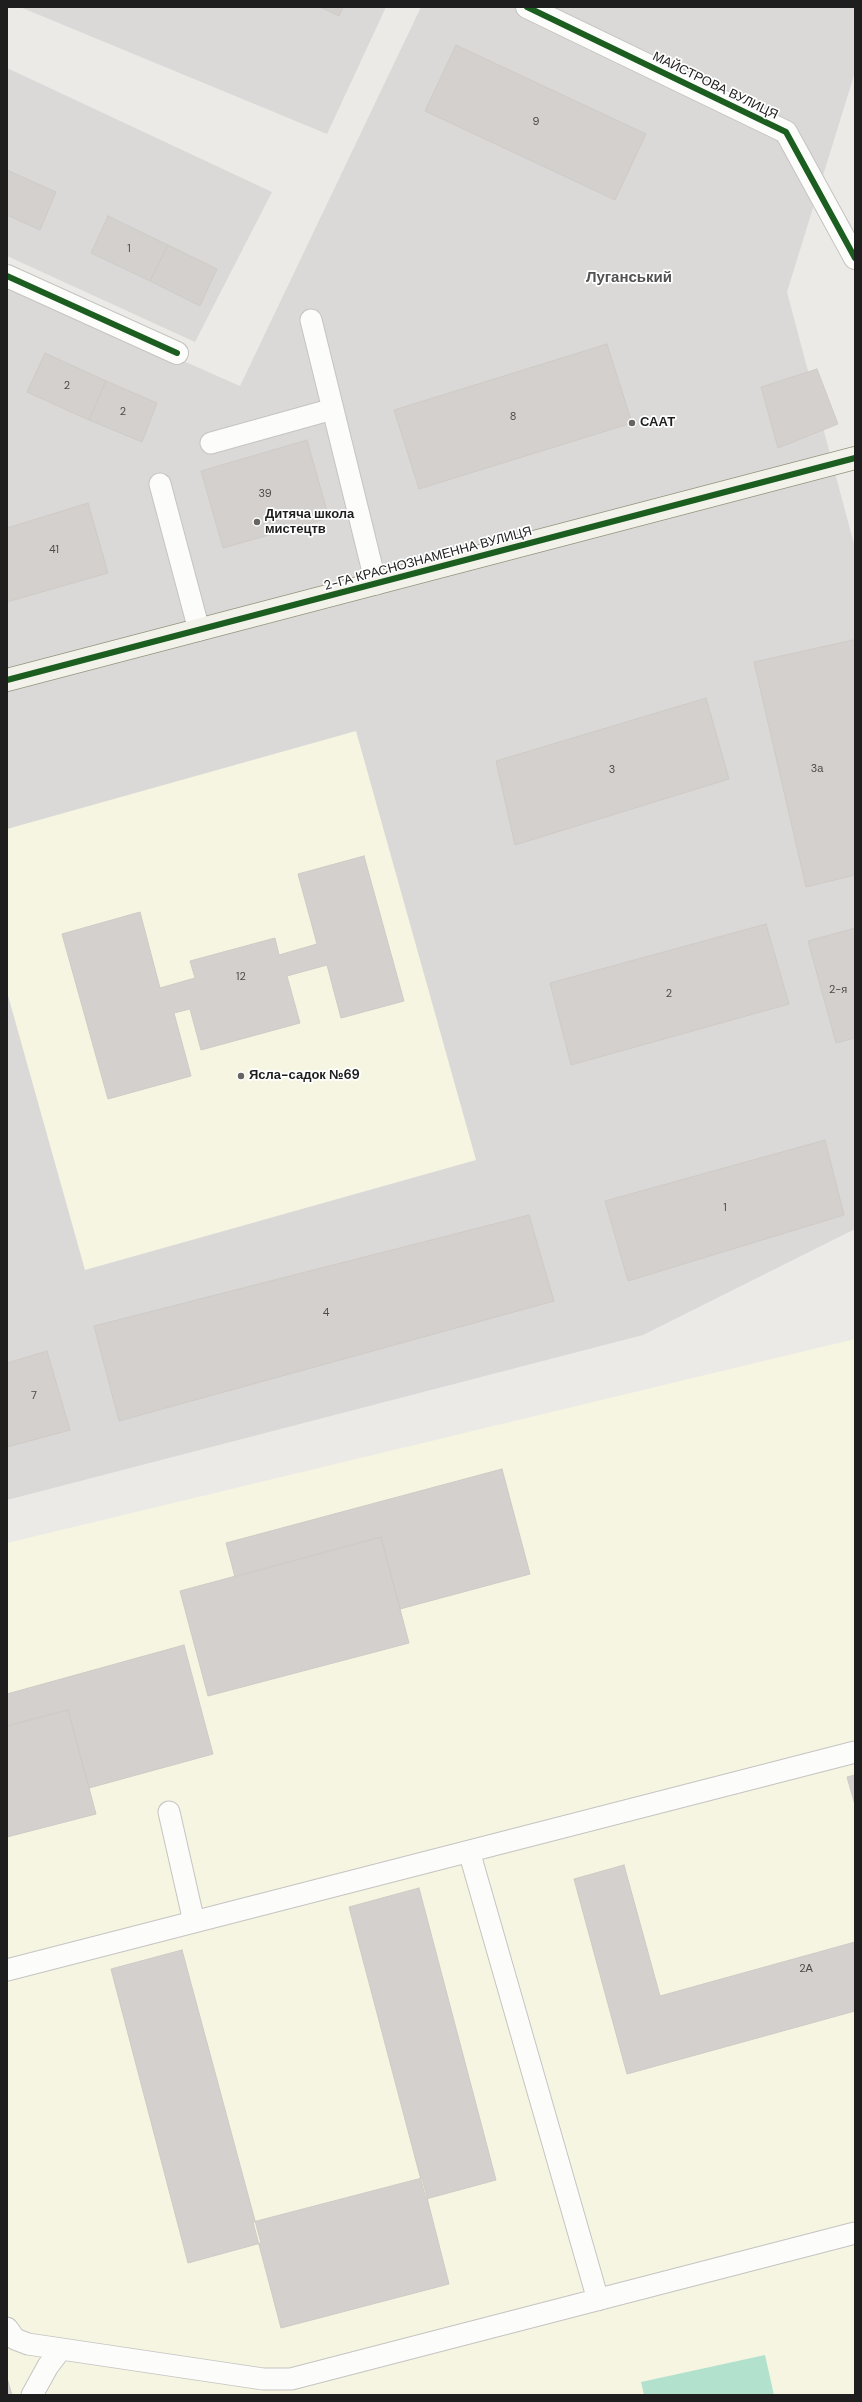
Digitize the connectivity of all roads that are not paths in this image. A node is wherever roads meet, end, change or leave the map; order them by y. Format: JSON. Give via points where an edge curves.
{"nodes":[{"id":1,"x":527,"y":7,"type":"edge"},
{"id":2,"x":855,"y":258,"type":"edge"},
{"id":3,"x":7,"y":276,"type":"edge"},
{"id":4,"x":310,"y":320,"type":"dead end"},
{"id":5,"x":177,"y":353,"type":"dead end"},
{"id":6,"x":333,"y":409,"type":"junction"},
{"id":7,"x":211,"y":443,"type":"dead end"},
{"id":8,"x":855,"y":458,"type":"edge"},
{"id":9,"x":160,"y":484,"type":"dead end"},
{"id":10,"x":376,"y":584,"type":"junction"},
{"id":11,"x":200,"y":630,"type":"junction"},
{"id":12,"x":7,"y":680,"type":"edge"},
{"id":13,"x":855,"y":1752,"type":"edge"},
{"id":14,"x":169,"y":1812,"type":"dead end"},
{"id":15,"x":469,"y":1851,"type":"junction"},
{"id":16,"x":194,"y":1922,"type":"junction"},
{"id":17,"x":7,"y":1970,"type":"edge"},
{"id":18,"x":855,"y":2233,"type":"edge"},
{"id":19,"x":598,"y":2300,"type":"junction"},
{"id":20,"x":7,"y":2328,"type":"edge"},
{"id":21,"x":61,"y":2349,"type":"junction"},
{"id":22,"x":32,"y":2395,"type":"edge"}],
"edges":[{"from":1,"to":2,"type":"street","name":"МАЙСТРОВА ВУЛИЦЯ","via":[[786,132]]},
{"from":3,"to":5,"type":"street"},
{"from":4,"to":6,"type":"lane"},
{"from":6,"to":7,"type":"lane"},
{"from":6,"to":10,"type":"lane"},
{"from":8,"to":10,"type":"street","name":"2-ГА КРАСНОЗНАМЕННА ВУЛИЦЯ"},
{"from":9,"to":11,"type":"lane"},
{"from":10,"to":11,"type":"street","name":"2-ГА КРАСНОЗНАМЕННА ВУЛИЦЯ"},
{"from":11,"to":12,"type":"street","name":"2-ГА КРАСНОЗНАМЕННА ВУЛИЦЯ"},
{"from":13,"to":15,"type":"lane"},
{"from":14,"to":16,"type":"lane"},
{"from":15,"to":16,"type":"lane"},
{"from":15,"to":19,"type":"lane"},
{"from":16,"to":17,"type":"lane"},
{"from":18,"to":19,"type":"lane"},
{"from":19,"to":21,"type":"lane","via":[[291,2379],[263,2379]]},
{"from":20,"to":21,"type":"lane","via":[[15,2339],[28,2344]]},
{"from":21,"to":22,"type":"lane"}]}
